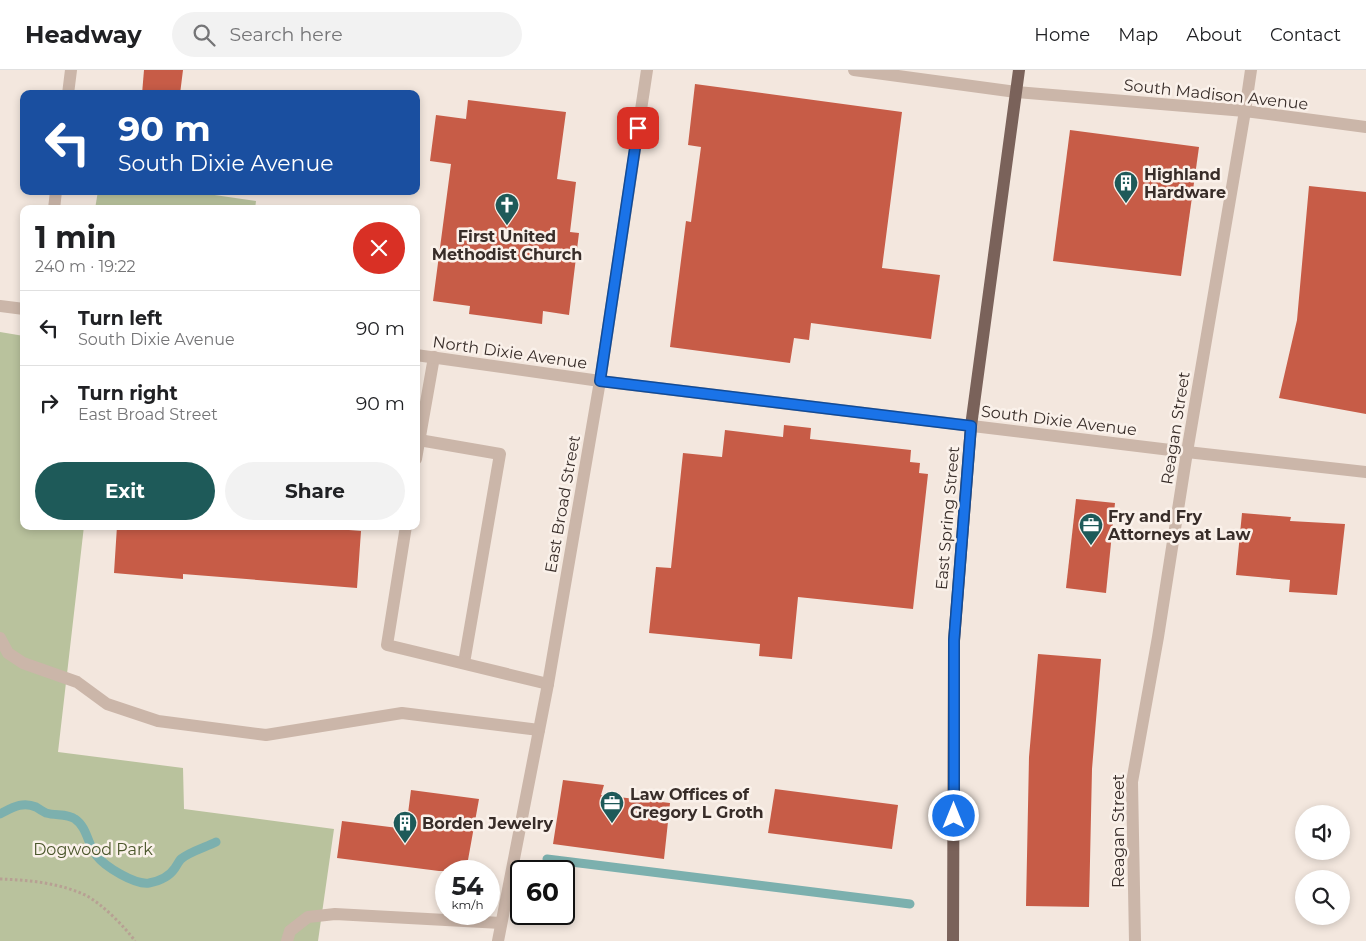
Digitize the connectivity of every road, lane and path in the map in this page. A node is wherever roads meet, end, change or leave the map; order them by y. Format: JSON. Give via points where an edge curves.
{"nodes":[{"id":1,"x":71,"y":70,"type":"edge"},
{"id":2,"x":647,"y":70,"type":"edge"},
{"id":3,"x":854,"y":70,"type":"edge"},
{"id":4,"x":1019,"y":70,"type":"edge"},
{"id":5,"x":1251,"y":70,"type":"edge"},
{"id":6,"x":68,"y":90,"type":"edge"},
{"id":7,"x":1016,"y":92,"type":"junction"},
{"id":8,"x":1245,"y":112,"type":"junction"},
{"id":9,"x":1366,"y":127,"type":"edge"},
{"id":10,"x":0,"y":306,"type":"edge"},
{"id":11,"x":20,"y":308,"type":"edge"},
{"id":12,"x":420,"y":356,"type":"edge"},
{"id":13,"x":434,"y":358,"type":"junction"},
{"id":14,"x":600,"y":381,"type":"junction"},
{"id":15,"x":971,"y":426,"type":"junction"},
{"id":16,"x":420,"y":435,"type":"edge"},
{"id":17,"x":420,"y":440,"type":"edge"},
{"id":18,"x":1187,"y":452,"type":"junction"},
{"id":19,"x":1366,"y":472,"type":"edge"},
{"id":20,"x":405,"y":530,"type":"edge"},
{"id":21,"x":0,"y":638,"type":"edge"},
{"id":22,"x":464,"y":663,"type":"junction"},
{"id":23,"x":548,"y":684,"type":"junction"},
{"id":24,"x":539,"y":730,"type":"junction"},
{"id":25,"x":0,"y":879,"type":"edge"},
{"id":26,"x":501,"y":923,"type":"junction"},
{"id":27,"x":135,"y":941,"type":"edge"},
{"id":28,"x":287,"y":941,"type":"edge"},
{"id":29,"x":498,"y":941,"type":"edge"},
{"id":30,"x":953,"y":941,"type":"edge"},
{"id":31,"x":1135,"y":941,"type":"edge"}],
"edges":[{"from":1,"to":6,"type":"street"},
{"from":2,"to":14,"type":"street","name":"East Broad Street"},
{"from":3,"to":7,"type":"street","name":"South Madison Avenue"},
{"from":4,"to":7,"type":"main road","name":"East Spring Street"},
{"from":5,"to":8,"type":"street","name":"Reagan Street"},
{"from":7,"to":8,"type":"street","name":"South Madison Avenue"},
{"from":7,"to":15,"type":"main road","name":"East Spring Street"},
{"from":8,"to":9,"type":"street","name":"South Madison Avenue"},
{"from":8,"to":18,"type":"street","name":"Reagan Street"},
{"from":10,"to":11,"type":"street"},
{"from":12,"to":13,"type":"street","name":"North Dixie Avenue"},
{"from":13,"to":14,"type":"street","name":"North Dixie Avenue"},
{"from":13,"to":16,"type":"street"},
{"from":14,"to":15,"type":"street","name":"South Dixie Avenue"},
{"from":14,"to":23,"type":"street","name":"East Broad Street"},
{"from":15,"to":18,"type":"street","name":"South Dixie Avenue"},
{"from":15,"to":30,"type":"main road","name":"East Spring Street","via":[[954,640]]},
{"from":17,"to":22,"type":"street","via":[[500,454]]},
{"from":18,"to":19,"type":"street","name":"South Dixie Avenue"},
{"from":18,"to":31,"type":"street","name":"Reagan Street","via":[[1132,782]]},
{"from":20,"to":22,"type":"street","via":[[387,645]]},
{"from":21,"to":24,"type":"street","via":[[8,653],[23,662],[77,682],[107,704],[158,721],[266,735],[402,713]]},
{"from":22,"to":23,"type":"street"},
{"from":23,"to":24,"type":"street","name":"East Broad Street"},
{"from":24,"to":26,"type":"street","name":"East Broad Street"},
{"from":25,"to":27,"type":"path","via":[[55,885],[88,896],[111,914]]},
{"from":26,"to":28,"type":"street","via":[[336,914],[308,917],[290,931]]},
{"from":26,"to":29,"type":"street","name":"East Broad Street"}]}
